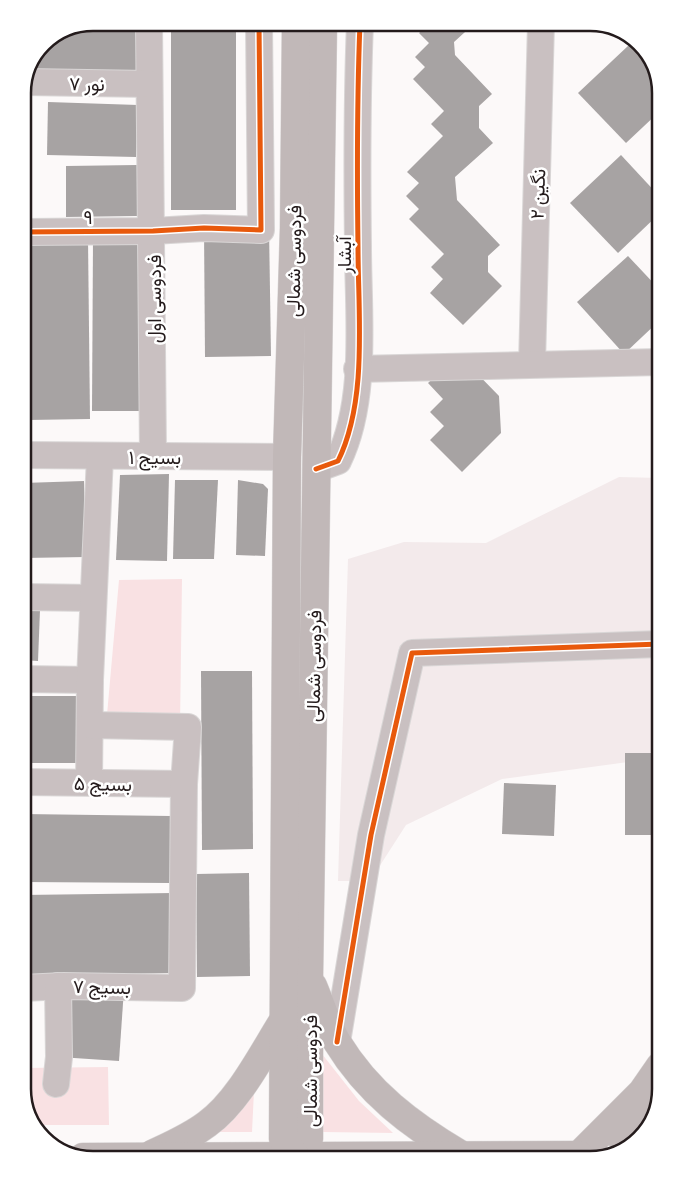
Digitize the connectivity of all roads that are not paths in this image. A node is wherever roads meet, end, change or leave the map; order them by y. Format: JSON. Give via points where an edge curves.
{"nodes":[{"id":1,"x":149,"y":31,"type":"edge"},
{"id":2,"x":259,"y":31,"type":"edge"},
{"id":3,"x":296,"y":31,"type":"edge"},
{"id":4,"x":323,"y":31,"type":"edge"},
{"id":5,"x":360,"y":31,"type":"edge"},
{"id":6,"x":542,"y":31,"type":"edge"},
{"id":7,"x":32,"y":82,"type":"edge"},
{"id":8,"x":149,"y":84,"type":"junction"},
{"id":9,"x":153,"y":231,"type":"junction"},
{"id":10,"x":31,"y":232,"type":"edge"},
{"id":11,"x":652,"y":362,"type":"edge"},
{"id":12,"x":532,"y":364,"type":"junction"},
{"id":13,"x":357,"y":369,"type":"junction"},
{"id":14,"x":31,"y":454,"type":"edge"},
{"id":15,"x":153,"y":455,"type":"junction"},
{"id":16,"x":100,"y":456,"type":"junction"},
{"id":17,"x":287,"y":457,"type":"junction"},
{"id":18,"x":316,"y":469,"type":"junction"},
{"id":19,"x":31,"y":597,"type":"edge"},
{"id":20,"x":93,"y":598,"type":"junction"},
{"id":21,"x":652,"y":644,"type":"edge"},
{"id":22,"x":31,"y":679,"type":"edge"},
{"id":23,"x":90,"y":680,"type":"junction"},
{"id":24,"x":91,"y":725,"type":"junction"},
{"id":25,"x":31,"y":782,"type":"edge"},
{"id":26,"x":89,"y":782,"type":"junction"},
{"id":27,"x":184,"y":784,"type":"junction"},
{"id":28,"x":309,"y":978,"type":"junction"},
{"id":29,"x":58,"y":986,"type":"junction"},
{"id":30,"x":31,"y":988,"type":"edge"},
{"id":31,"x":284,"y":1019,"type":"junction"},
{"id":32,"x":337,"y":1042,"type":"junction"},
{"id":33,"x":652,"y":1078,"type":"edge"},
{"id":34,"x":56,"y":1084,"type":"dead end"},
{"id":35,"x":645,"y":1116,"type":"edge"},
{"id":36,"x":158,"y":1151,"type":"edge"},
{"id":37,"x":291,"y":1151,"type":"edge"},
{"id":38,"x":301,"y":1151,"type":"edge"},
{"id":39,"x":457,"y":1151,"type":"edge"},
{"id":40,"x":583,"y":1151,"type":"edge"},
{"id":41,"x":585,"y":1151,"type":"edge"}],
"edges":[{"from":1,"to":8,"type":"street","name":"فردوسی اول"},
{"from":2,"to":9,"type":"street","name":"۹","via":[[261,230],[204,228]]},
{"from":3,"to":17,"type":"main road","name":"فردوسی شمالی"},
{"from":4,"to":18,"type":"main road","name":"فردوسی شمالی"},
{"from":5,"to":13,"type":"street","name":"آبشار"},
{"from":6,"to":12,"type":"street","name":"نگین ۲"},
{"from":7,"to":8,"type":"street","name":"نور ۷"},
{"from":8,"to":9,"type":"street","name":"فردوسی اول"},
{"from":9,"to":10,"type":"street","name":"۹"},
{"from":9,"to":15,"type":"street","name":"فردوسی اول"},
{"from":11,"to":12,"type":"street"},
{"from":12,"to":13,"type":"street"},
{"from":13,"to":18,"type":"street","name":"آبشار","via":[[354,412],[345,446],[338,461]]},
{"from":14,"to":16,"type":"street","name":"بسیج ۱"},
{"from":15,"to":16,"type":"street","name":"بسیج ۱"},
{"from":15,"to":17,"type":"street","name":"بسیج ۱"},
{"from":16,"to":20,"type":"street"},
{"from":17,"to":31,"type":"main road","name":"فردوسی شمالی"},
{"from":18,"to":28,"type":"main road","name":"فردوسی شمالی"},
{"from":19,"to":20,"type":"street"},
{"from":20,"to":23,"type":"street"},
{"from":21,"to":32,"type":"street","via":[[412,653],[371,835]]},
{"from":22,"to":23,"type":"street"},
{"from":23,"to":24,"type":"street"},
{"from":24,"to":26,"type":"street"},
{"from":24,"to":27,"type":"street","via":[[188,727]]},
{"from":25,"to":26,"type":"street","name":"بسیج ۵"},
{"from":26,"to":27,"type":"street","name":"بسیج ۵"},
{"from":27,"to":29,"type":"street","name":"بسیج ۷","via":[[182,988]]},
{"from":28,"to":32,"type":"main road"},
{"from":28,"to":38,"type":"main road","name":"فردوسی شمالی","via":[[309,1139]]},
{"from":29,"to":30,"type":"street","name":"بسیج ۷"},
{"from":29,"to":34,"type":"street"},
{"from":31,"to":36,"type":"main road","via":[[251,1072],[208,1123],[182,1141]]},
{"from":31,"to":37,"type":"main road","name":"فردوسی شمالی","via":[[283,1139]]},
{"from":32,"to":39,"type":"main road","via":[[372,1090],[420,1130]]},
{"from":33,"to":40,"type":"main road","via":[[642,1092]]},
{"from":35,"to":41,"type":"main road","via":[[634,1118]]}]}
